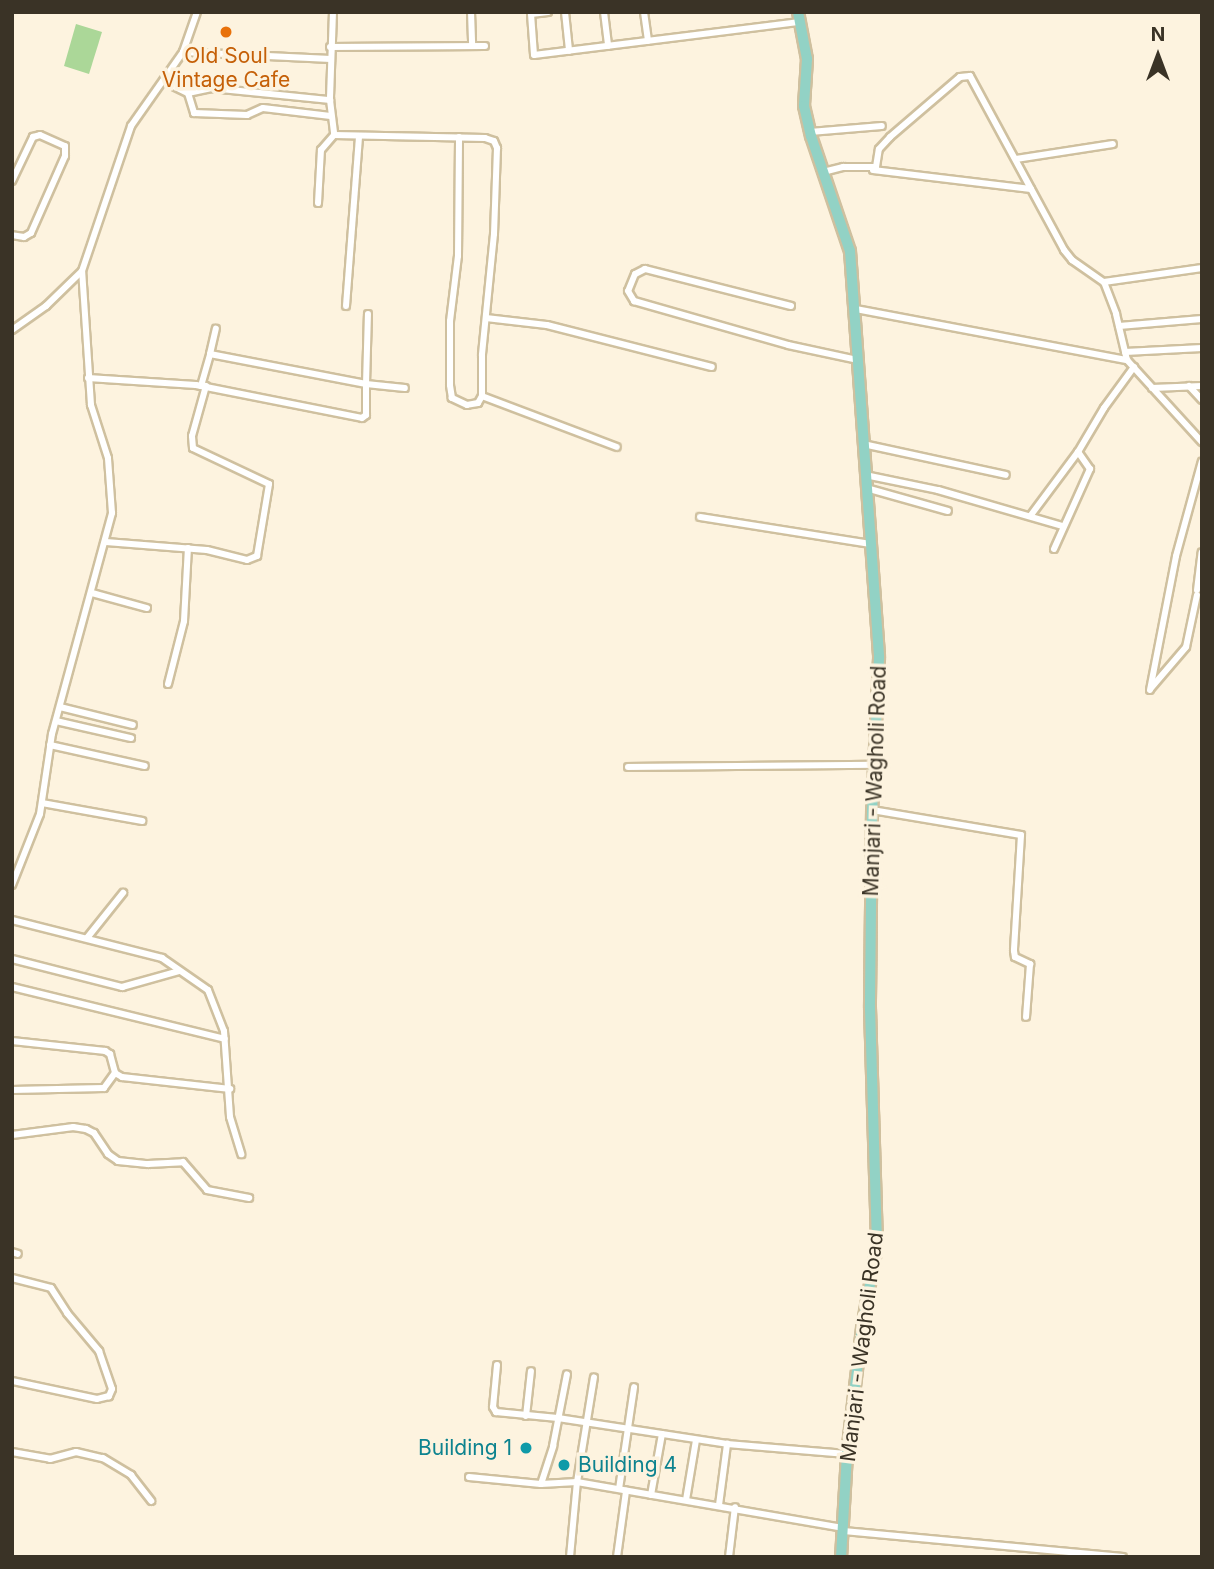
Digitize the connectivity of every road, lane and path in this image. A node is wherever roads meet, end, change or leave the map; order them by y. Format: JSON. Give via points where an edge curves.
{"nodes":[{"id":1,"x":197,"y":12,"type":"edge"},
{"id":2,"x":333,"y":12,"type":"edge"},
{"id":3,"x":471,"y":12,"type":"edge"},
{"id":4,"x":548,"y":12,"type":"edge"},
{"id":5,"x":565,"y":12,"type":"edge"},
{"id":6,"x":604,"y":12,"type":"edge"},
{"id":7,"x":644,"y":12,"type":"edge"},
{"id":8,"x":799,"y":17,"type":"edge"},
{"id":9,"x":648,"y":41,"type":"junction"},
{"id":10,"x":472,"y":46,"type":"junction"},
{"id":11,"x":485,"y":46,"type":"dead end"},
{"id":12,"x":608,"y":46,"type":"junction"},
{"id":13,"x":330,"y":47,"type":"junction"},
{"id":14,"x":569,"y":51,"type":"junction"},
{"id":15,"x":183,"y":52,"type":"junction"},
{"id":16,"x":331,"y":59,"type":"junction"},
{"id":17,"x":163,"y":81,"type":"junction"},
{"id":18,"x":188,"y":93,"type":"junction"},
{"id":19,"x":330,"y":100,"type":"junction"},
{"id":20,"x":331,"y":116,"type":"junction"},
{"id":21,"x":882,"y":126,"type":"dead end"},
{"id":22,"x":810,"y":132,"type":"junction"},
{"id":23,"x":334,"y":135,"type":"junction"},
{"id":24,"x":359,"y":136,"type":"junction"},
{"id":25,"x":459,"y":137,"type":"junction"},
{"id":26,"x":1113,"y":144,"type":"dead end"},
{"id":27,"x":12,"y":156,"type":"edge"},
{"id":28,"x":1016,"y":159,"type":"junction"},
{"id":29,"x":21,"y":160,"type":"junction"},
{"id":30,"x":844,"y":167,"type":"junction"},
{"id":31,"x":823,"y":172,"type":"junction"},
{"id":32,"x":12,"y":181,"type":"edge"},
{"id":33,"x":1031,"y":189,"type":"junction"},
{"id":34,"x":318,"y":203,"type":"dead end"},
{"id":35,"x":12,"y":234,"type":"edge"},
{"id":36,"x":1200,"y":267,"type":"edge"},
{"id":37,"x":82,"y":271,"type":"junction"},
{"id":38,"x":1104,"y":282,"type":"junction"},
{"id":39,"x":346,"y":306,"type":"dead end"},
{"id":40,"x":791,"y":306,"type":"dead end"},
{"id":41,"x":856,"y":309,"type":"junction"},
{"id":42,"x":368,"y":314,"type":"dead end"},
{"id":43,"x":486,"y":318,"type":"junction"},
{"id":44,"x":1202,"y":319,"type":"edge"},
{"id":45,"x":1119,"y":326,"type":"junction"},
{"id":46,"x":216,"y":329,"type":"dead end"},
{"id":47,"x":12,"y":330,"type":"edge"},
{"id":48,"x":1202,"y":348,"type":"edge"},
{"id":49,"x":210,"y":354,"type":"junction"},
{"id":50,"x":1126,"y":356,"type":"junction"},
{"id":51,"x":858,"y":360,"type":"junction"},
{"id":52,"x":712,"y":367,"type":"dead end"},
{"id":53,"x":1134,"y":367,"type":"junction"},
{"id":54,"x":88,"y":378,"type":"junction"},
{"id":55,"x":366,"y":384,"type":"junction"},
{"id":56,"x":203,"y":386,"type":"junction"},
{"id":57,"x":1189,"y":386,"type":"junction"},
{"id":58,"x":1202,"y":386,"type":"edge"},
{"id":59,"x":405,"y":388,"type":"dead end"},
{"id":60,"x":1152,"y":388,"type":"junction"},
{"id":61,"x":482,"y":396,"type":"junction"},
{"id":62,"x":1202,"y":400,"type":"edge"},
{"id":63,"x":1202,"y":442,"type":"edge"},
{"id":64,"x":863,"y":444,"type":"junction"},
{"id":65,"x":617,"y":447,"type":"dead end"},
{"id":66,"x":1078,"y":452,"type":"junction"},
{"id":67,"x":1202,"y":461,"type":"edge"},
{"id":68,"x":865,"y":475,"type":"junction"},
{"id":69,"x":1006,"y":475,"type":"dead end"},
{"id":70,"x":866,"y":488,"type":"junction"},
{"id":71,"x":948,"y":511,"type":"dead end"},
{"id":72,"x":1031,"y":515,"type":"junction"},
{"id":73,"x":699,"y":517,"type":"dead end"},
{"id":74,"x":1062,"y":526,"type":"junction"},
{"id":75,"x":106,"y":542,"type":"junction"},
{"id":76,"x":871,"y":544,"type":"junction"},
{"id":77,"x":188,"y":548,"type":"junction"},
{"id":78,"x":1054,"y":549,"type":"dead end"},
{"id":79,"x":1202,"y":552,"type":"edge"},
{"id":80,"x":92,"y":593,"type":"junction"},
{"id":81,"x":147,"y":608,"type":"dead end"},
{"id":82,"x":169,"y":684,"type":"dead end"},
{"id":83,"x":60,"y":707,"type":"junction"},
{"id":84,"x":56,"y":721,"type":"junction"},
{"id":85,"x":133,"y":725,"type":"dead end"},
{"id":86,"x":131,"y":737,"type":"dead end"},
{"id":87,"x":50,"y":745,"type":"junction"},
{"id":88,"x":874,"y":765,"type":"junction"},
{"id":89,"x":145,"y":766,"type":"dead end"},
{"id":90,"x":628,"y":766,"type":"dead end"},
{"id":91,"x":42,"y":803,"type":"junction"},
{"id":92,"x":872,"y":810,"type":"junction"},
{"id":93,"x":142,"y":821,"type":"dead end"},
{"id":94,"x":12,"y":886,"type":"edge"},
{"id":95,"x":122,"y":893,"type":"dead end"},
{"id":96,"x":12,"y":920,"type":"edge"},
{"id":97,"x":87,"y":938,"type":"junction"},
{"id":98,"x":12,"y":959,"type":"edge"},
{"id":99,"x":180,"y":971,"type":"junction"},
{"id":100,"x":12,"y":987,"type":"edge"},
{"id":101,"x":1026,"y":1017,"type":"dead end"},
{"id":102,"x":225,"y":1039,"type":"junction"},
{"id":103,"x":12,"y":1041,"type":"edge"},
{"id":104,"x":115,"y":1073,"type":"junction"},
{"id":105,"x":230,"y":1089,"type":"junction"},
{"id":106,"x":12,"y":1090,"type":"edge"},
{"id":107,"x":12,"y":1135,"type":"edge"},
{"id":108,"x":241,"y":1154,"type":"dead end"},
{"id":109,"x":249,"y":1198,"type":"dead end"},
{"id":110,"x":12,"y":1278,"type":"edge"},
{"id":111,"x":497,"y":1365,"type":"dead end"},
{"id":112,"x":531,"y":1371,"type":"dead end"},
{"id":113,"x":567,"y":1374,"type":"dead end"},
{"id":114,"x":594,"y":1377,"type":"dead end"},
{"id":115,"x":12,"y":1381,"type":"edge"},
{"id":116,"x":634,"y":1387,"type":"dead end"},
{"id":117,"x":526,"y":1416,"type":"junction"},
{"id":118,"x":558,"y":1418,"type":"junction"},
{"id":119,"x":587,"y":1422,"type":"junction"},
{"id":120,"x":627,"y":1430,"type":"junction"},
{"id":121,"x":662,"y":1434,"type":"junction"},
{"id":122,"x":696,"y":1440,"type":"junction"},
{"id":123,"x":727,"y":1444,"type":"junction"},
{"id":124,"x":12,"y":1452,"type":"edge"},
{"id":125,"x":847,"y":1454,"type":"junction"},
{"id":126,"x":469,"y":1477,"type":"dead end"},
{"id":127,"x":577,"y":1482,"type":"junction"},
{"id":128,"x":541,"y":1483,"type":"junction"},
{"id":129,"x":623,"y":1490,"type":"junction"},
{"id":130,"x":651,"y":1495,"type":"junction"},
{"id":131,"x":686,"y":1500,"type":"junction"},
{"id":132,"x":151,"y":1501,"type":"dead end"},
{"id":133,"x":719,"y":1504,"type":"junction"},
{"id":134,"x":734,"y":1507,"type":"junction"},
{"id":135,"x":844,"y":1529,"type":"junction"},
{"id":136,"x":570,"y":1557,"type":"edge"},
{"id":137,"x":617,"y":1557,"type":"edge"},
{"id":138,"x":729,"y":1557,"type":"edge"},
{"id":139,"x":841,"y":1557,"type":"edge"},
{"id":140,"x":1123,"y":1557,"type":"edge"}],
"edges":[{"from":1,"to":15,"type":"street"},
{"from":2,"to":13,"type":"street"},
{"from":3,"to":10,"type":"street"},
{"from":4,"to":14,"type":"street","via":[[531,14],[534,55]]},
{"from":5,"to":14,"type":"street"},
{"from":6,"to":12,"type":"street"},
{"from":7,"to":9,"type":"street"},
{"from":8,"to":9,"type":"street"},
{"from":8,"to":22,"type":"main road","name":"Manjari - Wagholi Road","via":[[807,59],[804,106]]},
{"from":9,"to":12,"type":"street"},
{"from":10,"to":11,"type":"street"},
{"from":10,"to":13,"type":"street"},
{"from":12,"to":14,"type":"street"},
{"from":13,"to":16,"type":"street"},
{"from":15,"to":16,"type":"street"},
{"from":15,"to":17,"type":"street"},
{"from":16,"to":19,"type":"street"},
{"from":17,"to":18,"type":"street"},
{"from":17,"to":37,"type":"street","via":[[131,126]]},
{"from":18,"to":19,"type":"street","via":[[211,88]]},
{"from":18,"to":20,"type":"street","via":[[194,113],[247,115],[263,108]]},
{"from":19,"to":20,"type":"street"},
{"from":20,"to":23,"type":"street"},
{"from":21,"to":22,"type":"street"},
{"from":22,"to":31,"type":"main road","name":"Manjari - Wagholi Road"},
{"from":23,"to":24,"type":"street"},
{"from":23,"to":34,"type":"street","via":[[321,150]]},
{"from":24,"to":25,"type":"street"},
{"from":24,"to":39,"type":"street"},
{"from":25,"to":43,"type":"street","via":[[485,138],[497,148]]},
{"from":25,"to":61,"type":"street","via":[[450,385],[452,398],[467,405],[478,403]]},
{"from":26,"to":28,"type":"street"},
{"from":27,"to":29,"type":"street"},
{"from":28,"to":30,"type":"street","via":[[972,79],[963,75],[890,137],[879,149],[876,167]]},
{"from":28,"to":33,"type":"street"},
{"from":29,"to":32,"type":"street"},
{"from":29,"to":35,"type":"street","via":[[37,135],[65,146],[65,156],[31,233],[24,237]]},
{"from":30,"to":31,"type":"street"},
{"from":30,"to":33,"type":"street"},
{"from":31,"to":41,"type":"main road","name":"Manjari - Wagholi Road","via":[[850,251]]},
{"from":33,"to":38,"type":"street","via":[[1068,255]]},
{"from":36,"to":38,"type":"street"},
{"from":37,"to":47,"type":"street","via":[[46,306]]},
{"from":37,"to":54,"type":"street"},
{"from":38,"to":45,"type":"street"},
{"from":40,"to":51,"type":"street","via":[[645,269],[635,274],[628,291],[634,301]]},
{"from":41,"to":50,"type":"street"},
{"from":41,"to":51,"type":"main road","name":"Manjari - Wagholi Road"},
{"from":42,"to":55,"type":"street"},
{"from":43,"to":52,"type":"street","via":[[547,325]]},
{"from":43,"to":61,"type":"street"},
{"from":44,"to":45,"type":"street"},
{"from":45,"to":50,"type":"street"},
{"from":46,"to":49,"type":"street"},
{"from":48,"to":50,"type":"street"},
{"from":49,"to":55,"type":"street"},
{"from":49,"to":56,"type":"street"},
{"from":50,"to":53,"type":"street"},
{"from":51,"to":64,"type":"main road","name":"Manjari - Wagholi Road"},
{"from":53,"to":60,"type":"street"},
{"from":53,"to":66,"type":"street"},
{"from":54,"to":56,"type":"street"},
{"from":54,"to":75,"type":"street","via":[[91,405],[108,458],[112,513]]},
{"from":55,"to":56,"type":"street","via":[[366,415],[362,418]]},
{"from":55,"to":59,"type":"street"},
{"from":56,"to":77,"type":"street","via":[[193,448],[268,481],[270,490],[254,559]]},
{"from":57,"to":58,"type":"street"},
{"from":57,"to":60,"type":"street"},
{"from":57,"to":62,"type":"street"},
{"from":60,"to":63,"type":"street"},
{"from":61,"to":65,"type":"street"},
{"from":64,"to":68,"type":"main road","name":"Manjari - Wagholi Road"},
{"from":64,"to":69,"type":"street"},
{"from":66,"to":72,"type":"street"},
{"from":66,"to":74,"type":"street","via":[[1090,470]]},
{"from":67,"to":79,"type":"street","via":[[1176,555],[1150,690],[1186,647]]},
{"from":68,"to":70,"type":"main road","name":"Manjari - Wagholi Road"},
{"from":68,"to":72,"type":"street"},
{"from":70,"to":71,"type":"street"},
{"from":70,"to":76,"type":"main road","name":"Manjari - Wagholi Road"},
{"from":72,"to":74,"type":"street"},
{"from":73,"to":76,"type":"street"},
{"from":74,"to":78,"type":"street"},
{"from":75,"to":77,"type":"street"},
{"from":75,"to":80,"type":"street"},
{"from":76,"to":88,"type":"main road","name":"Manjari - Wagholi Road","via":[[879,658]]},
{"from":77,"to":82,"type":"street","via":[[184,621]]},
{"from":80,"to":81,"type":"street"},
{"from":80,"to":83,"type":"street"},
{"from":83,"to":84,"type":"street"},
{"from":83,"to":85,"type":"street"},
{"from":84,"to":86,"type":"street"},
{"from":84,"to":87,"type":"street"},
{"from":87,"to":89,"type":"street"},
{"from":87,"to":91,"type":"street"},
{"from":88,"to":90,"type":"street"},
{"from":88,"to":92,"type":"main road","name":"Manjari - Wagholi Road"},
{"from":91,"to":93,"type":"street"},
{"from":91,"to":94,"type":"street","via":[[31,845]]},
{"from":92,"to":101,"type":"street","via":[[1021,835],[1014,951],[1015,957],[1030,964]]},
{"from":92,"to":125,"type":"main road","name":"Manjari - Wagholi Road","via":[[870,1008],[877,1246]]},
{"from":95,"to":97,"type":"street"},
{"from":96,"to":97,"type":"street"},
{"from":97,"to":99,"type":"street","via":[[162,958]]},
{"from":98,"to":99,"type":"street","via":[[122,987]]},
{"from":99,"to":102,"type":"street","via":[[208,990]]},
{"from":100,"to":102,"type":"street"},
{"from":102,"to":105,"type":"street"},
{"from":103,"to":104,"type":"street","via":[[105,1052],[110,1054]]},
{"from":104,"to":105,"type":"street"},
{"from":104,"to":106,"type":"street","via":[[104,1088]]},
{"from":105,"to":108,"type":"street","via":[[230,1116]]},
{"from":107,"to":109,"type":"street","via":[[86,1129],[118,1161],[183,1162],[207,1190]]},
{"from":110,"to":115,"type":"street","via":[[51,1288],[99,1351],[112,1389],[109,1396],[97,1399]]},
{"from":111,"to":117,"type":"street","via":[[493,1410]]},
{"from":112,"to":117,"type":"street"},
{"from":113,"to":118,"type":"street"},
{"from":114,"to":119,"type":"street"},
{"from":116,"to":120,"type":"street"},
{"from":117,"to":118,"type":"street"},
{"from":118,"to":119,"type":"street"},
{"from":118,"to":128,"type":"street"},
{"from":119,"to":120,"type":"street"},
{"from":119,"to":127,"type":"street"},
{"from":120,"to":121,"type":"street"},
{"from":120,"to":129,"type":"street"},
{"from":121,"to":122,"type":"street"},
{"from":121,"to":130,"type":"street"},
{"from":122,"to":123,"type":"street"},
{"from":122,"to":131,"type":"street"},
{"from":123,"to":125,"type":"street"},
{"from":123,"to":133,"type":"street"},
{"from":124,"to":132,"type":"street","via":[[50,1459],[71,1452],[94,1455],[131,1475]]},
{"from":125,"to":135,"type":"main road","name":"Manjari - Wagholi Road"},
{"from":126,"to":128,"type":"street"},
{"from":127,"to":128,"type":"street"},
{"from":127,"to":129,"type":"street"},
{"from":127,"to":136,"type":"street"},
{"from":129,"to":130,"type":"street"},
{"from":129,"to":137,"type":"street"},
{"from":130,"to":131,"type":"street"},
{"from":131,"to":133,"type":"street"},
{"from":133,"to":134,"type":"street"},
{"from":134,"to":135,"type":"street"},
{"from":134,"to":138,"type":"street"},
{"from":135,"to":139,"type":"main road","name":"Manjari - Wagholi Road"},
{"from":135,"to":140,"type":"street"}]}
